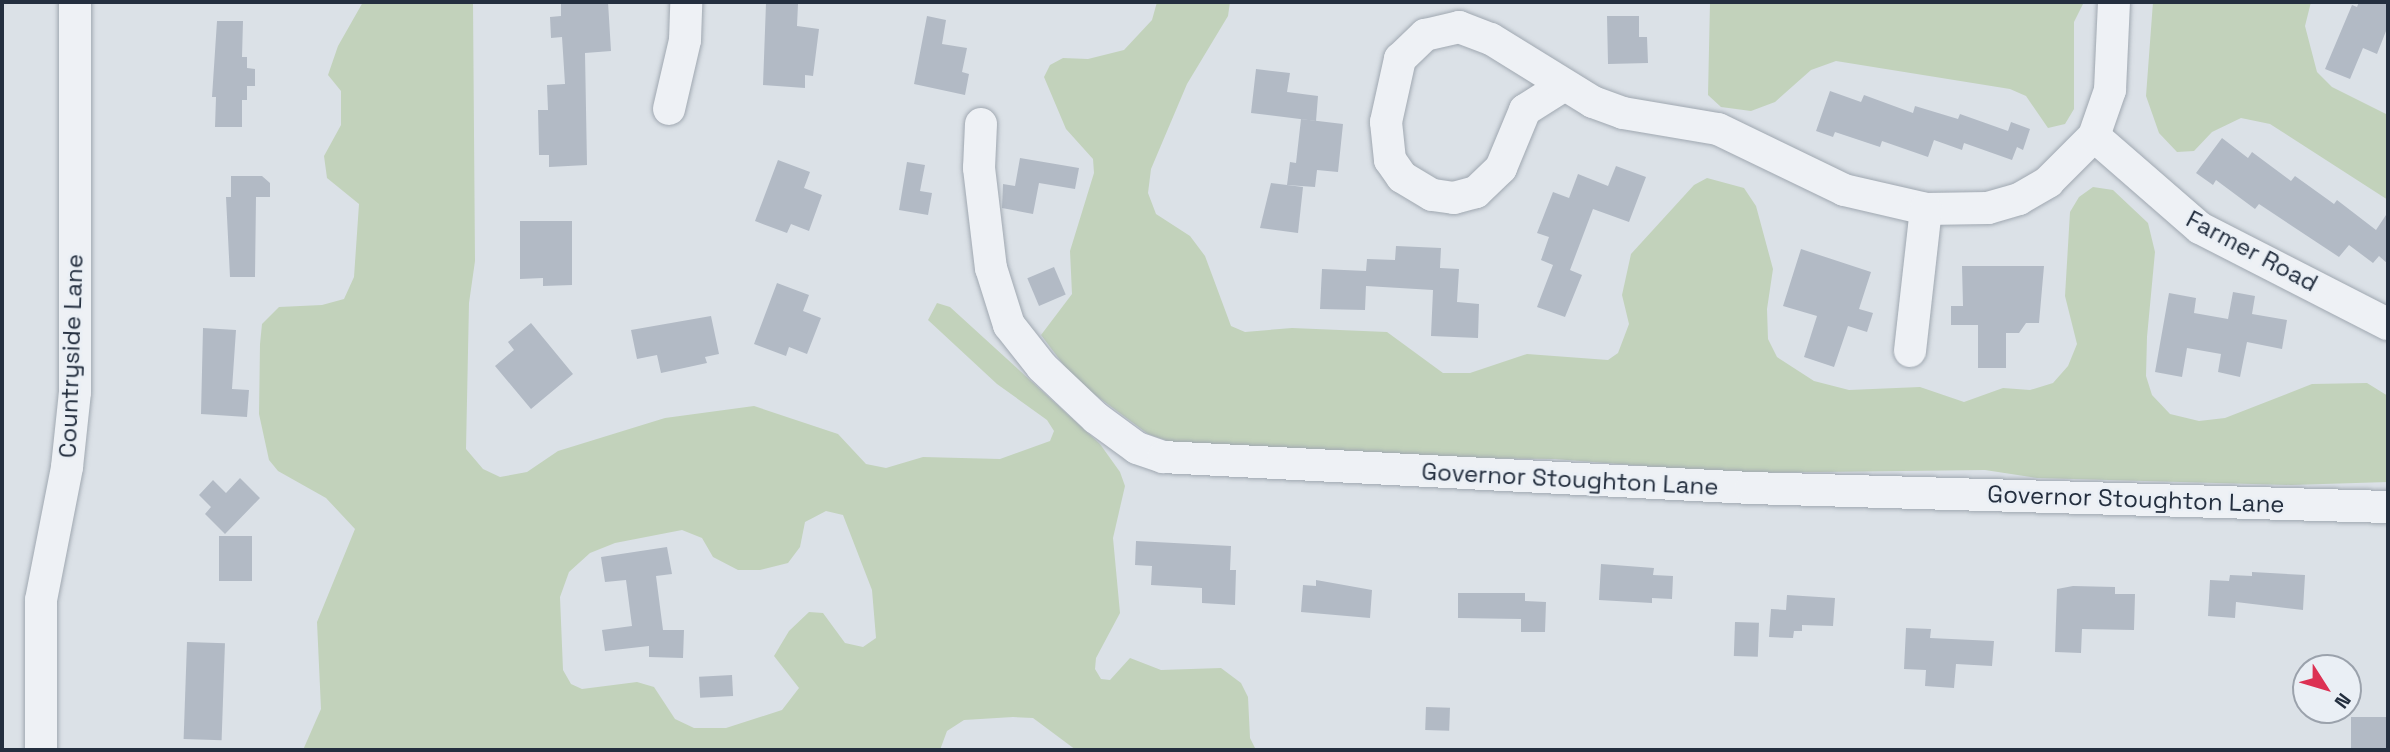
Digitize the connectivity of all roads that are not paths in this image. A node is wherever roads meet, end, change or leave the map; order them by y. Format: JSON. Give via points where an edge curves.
{"nodes":[{"id":1,"x":75,"y":2,"type":"edge"},
{"id":2,"x":686,"y":2,"type":"edge"},
{"id":3,"x":2114,"y":2,"type":"edge"},
{"id":4,"x":1563,"y":86,"type":"junction"},
{"id":5,"x":669,"y":109,"type":"dead end"},
{"id":6,"x":981,"y":124,"type":"dead end"},
{"id":7,"x":2094,"y":136,"type":"junction"},
{"id":8,"x":1926,"y":209,"type":"junction"},
{"id":9,"x":2388,"y":324,"type":"edge"},
{"id":10,"x":1910,"y":351,"type":"dead end"},
{"id":11,"x":2388,"y":508,"type":"edge"},
{"id":12,"x":41,"y":750,"type":"edge"}],
"edges":[{"from":1,"to":12,"type":"street","name":"Countryside Lane","via":[[75,392],[67,467],[41,600]]},
{"from":2,"to":5,"type":"street","via":[[685,40]]},
{"from":3,"to":7,"type":"street","via":[[2110,90]]},
{"from":4,"to":4,"type":"street","via":[[1525,110],[1501,168],[1476,192],[1454,198],[1432,195],[1402,177],[1390,160],[1386,122],[1395,69],[1407,49],[1425,35],[1448,28],[1469,29]]},
{"from":4,"to":8,"type":"street","via":[[1623,113],[1718,129],[1844,190]]},
{"from":6,"to":11,"type":"street","name":"Governor Stoughton Lane","via":[[979,168],[991,268],[1009,326],[1042,367],[1096,418],[1137,448],[1164,457],[1762,488]]},
{"from":7,"to":8,"type":"street","via":[[2062,172],[2019,199],[1988,208]]},
{"from":7,"to":9,"type":"street","name":"Farmer Road","via":[[2200,228]]},
{"from":8,"to":10,"type":"street"}]}
